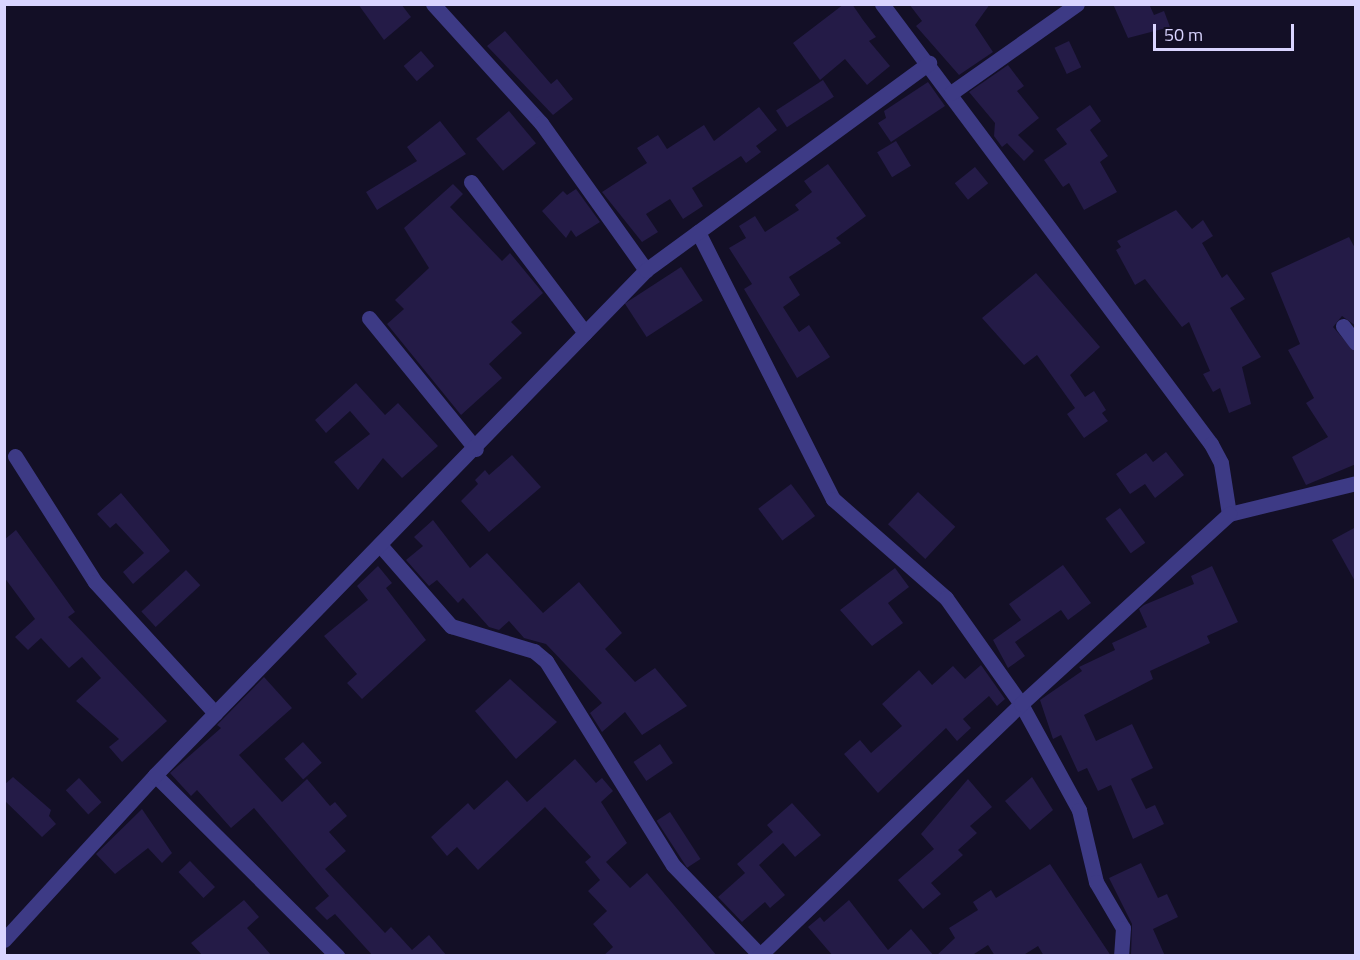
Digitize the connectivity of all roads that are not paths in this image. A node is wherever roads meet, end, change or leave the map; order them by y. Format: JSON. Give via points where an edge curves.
{"nodes":[{"id":1,"x":433,"y":4,"type":"edge"},
{"id":2,"x":882,"y":4,"type":"edge"},
{"id":3,"x":1077,"y":4,"type":"edge"},
{"id":4,"x":929,"y":63,"type":"junction"},
{"id":5,"x":951,"y":93,"type":"junction"},
{"id":6,"x":471,"y":182,"type":"dead end"},
{"id":7,"x":698,"y":232,"type":"junction"},
{"id":8,"x":646,"y":270,"type":"junction"},
{"id":9,"x":369,"y":318,"type":"dead end"},
{"id":10,"x":1343,"y":326,"type":"dead end"},
{"id":11,"x":585,"y":333,"type":"junction"},
{"id":12,"x":1356,"y":343,"type":"edge"},
{"id":13,"x":476,"y":449,"type":"junction"},
{"id":14,"x":15,"y":456,"type":"dead end"},
{"id":15,"x":1356,"y":483,"type":"edge"},
{"id":16,"x":1229,"y":514,"type":"junction"},
{"id":17,"x":380,"y":544,"type":"junction"},
{"id":18,"x":1021,"y":704,"type":"junction"},
{"id":19,"x":215,"y":713,"type":"junction"},
{"id":20,"x":155,"y":775,"type":"junction"},
{"id":21,"x":4,"y":940,"type":"edge"},
{"id":22,"x":760,"y":955,"type":"edge"},
{"id":23,"x":337,"y":956,"type":"edge"},
{"id":24,"x":1121,"y":956,"type":"edge"}],
"edges":[{"from":1,"to":8,"type":"street","via":[[557,144]]},
{"from":2,"to":4,"type":"street"},
{"from":3,"to":5,"type":"street"},
{"from":4,"to":5,"type":"street"},
{"from":4,"to":7,"type":"street"},
{"from":5,"to":16,"type":"street","via":[[1211,444],[1221,463]]},
{"from":6,"to":11,"type":"street"},
{"from":7,"to":8,"type":"street"},
{"from":7,"to":18,"type":"street","via":[[833,499],[946,598]]},
{"from":8,"to":11,"type":"street"},
{"from":9,"to":13,"type":"street"},
{"from":10,"to":12,"type":"street"},
{"from":11,"to":13,"type":"street"},
{"from":13,"to":17,"type":"street"},
{"from":14,"to":19,"type":"street","via":[[95,582]]},
{"from":15,"to":16,"type":"street"},
{"from":16,"to":18,"type":"street"},
{"from":17,"to":19,"type":"street"},
{"from":17,"to":22,"type":"street","via":[[452,626],[534,651],[546,661],[673,865]]},
{"from":18,"to":22,"type":"street"},
{"from":18,"to":24,"type":"street","via":[[1078,810],[1096,882],[1123,928]]},
{"from":19,"to":20,"type":"street"},
{"from":20,"to":21,"type":"street"},
{"from":20,"to":23,"type":"street"}]}
